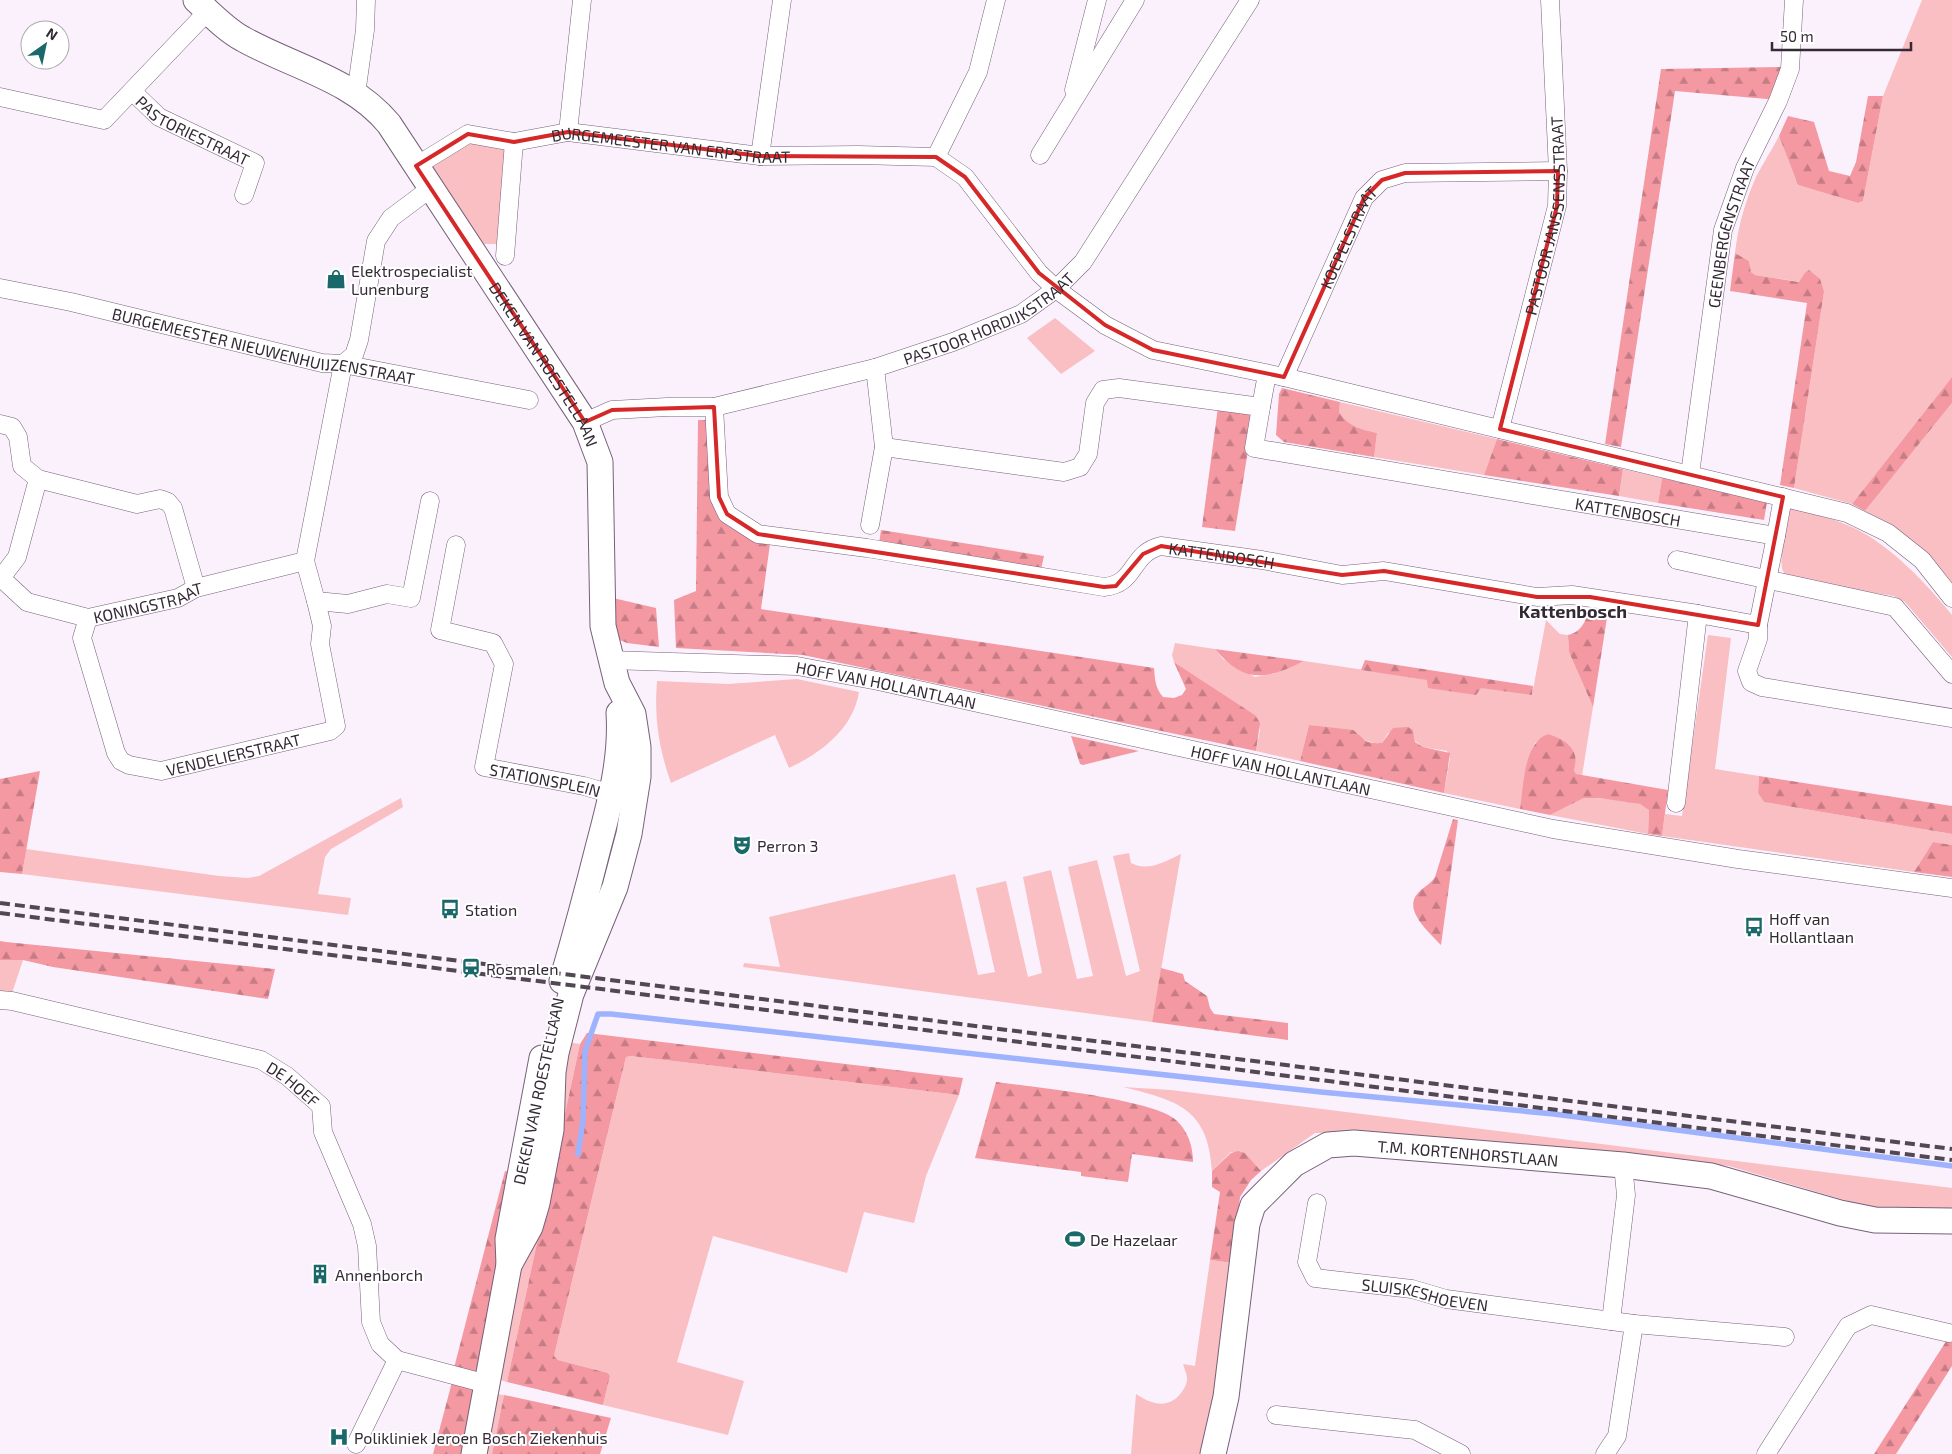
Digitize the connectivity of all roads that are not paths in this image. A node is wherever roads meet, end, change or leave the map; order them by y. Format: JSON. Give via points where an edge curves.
{"nodes":[{"id":1,"x":366,"y":0,"type":"edge"},
{"id":2,"x":582,"y":0,"type":"edge"},
{"id":3,"x":782,"y":0,"type":"edge"},
{"id":4,"x":996,"y":0,"type":"edge"},
{"id":5,"x":1097,"y":0,"type":"edge"},
{"id":6,"x":1135,"y":0,"type":"edge"},
{"id":7,"x":1250,"y":0,"type":"edge"},
{"id":8,"x":1550,"y":0,"type":"edge"},
{"id":9,"x":1794,"y":0,"type":"edge"},
{"id":10,"x":202,"y":6,"type":"edge"},
{"id":11,"x":133,"y":92,"type":"junction"},
{"id":12,"x":356,"y":94,"type":"junction"},
{"id":13,"x":0,"y":97,"type":"edge"},
{"id":14,"x":1069,"y":108,"type":"junction"},
{"id":15,"x":568,"y":132,"type":"junction"},
{"id":16,"x":514,"y":142,"type":"junction"},
{"id":17,"x":1040,"y":155,"type":"dead end"},
{"id":18,"x":760,"y":156,"type":"junction"},
{"id":19,"x":936,"y":157,"type":"junction"},
{"id":20,"x":416,"y":166,"type":"junction"},
{"id":21,"x":1558,"y":171,"type":"junction"},
{"id":22,"x":431,"y":188,"type":"junction"},
{"id":23,"x":244,"y":195,"type":"dead end"},
{"id":24,"x":505,"y":256,"type":"dead end"},
{"id":25,"x":0,"y":288,"type":"edge"},
{"id":26,"x":1056,"y":289,"type":"junction"},
{"id":27,"x":343,"y":364,"type":"junction"},
{"id":28,"x":875,"y":368,"type":"junction"},
{"id":29,"x":1275,"y":375,"type":"junction"},
{"id":30,"x":529,"y":400,"type":"dead end"},
{"id":31,"x":714,"y":407,"type":"junction"},
{"id":32,"x":1261,"y":407,"type":"junction"},
{"id":33,"x":585,"y":422,"type":"junction"},
{"id":34,"x":0,"y":424,"type":"edge"},
{"id":35,"x":1500,"y":429,"type":"junction"},
{"id":36,"x":884,"y":446,"type":"junction"},
{"id":37,"x":1690,"y":474,"type":"junction"},
{"id":38,"x":38,"y":479,"type":"junction"},
{"id":39,"x":1783,"y":496,"type":"junction"},
{"id":40,"x":430,"y":501,"type":"dead end"},
{"id":41,"x":870,"y":525,"type":"dead end"},
{"id":42,"x":1776,"y":536,"type":"junction"},
{"id":43,"x":456,"y":545,"type":"dead end"},
{"id":44,"x":1678,"y":560,"type":"dead end"},
{"id":45,"x":304,"y":561,"type":"junction"},
{"id":46,"x":0,"y":578,"type":"edge"},
{"id":47,"x":1769,"y":579,"type":"junction"},
{"id":48,"x":196,"y":588,"type":"junction"},
{"id":49,"x":1952,"y":598,"type":"edge"},
{"id":50,"x":316,"y":601,"type":"junction"},
{"id":51,"x":1698,"y":614,"type":"junction"},
{"id":52,"x":88,"y":618,"type":"junction"},
{"id":53,"x":1758,"y":625,"type":"junction"},
{"id":54,"x":610,"y":660,"type":"junction"},
{"id":55,"x":1952,"y":674,"type":"edge"},
{"id":56,"x":1952,"y":718,"type":"edge"},
{"id":57,"x":623,"y":798,"type":"junction"},
{"id":58,"x":1676,"y":804,"type":"dead end"},
{"id":59,"x":1952,"y":888,"type":"edge"},
{"id":60,"x":0,"y":1000,"type":"edge"},
{"id":61,"x":1623,"y":1164,"type":"junction"},
{"id":62,"x":1318,"y":1203,"type":"dead end"},
{"id":63,"x":1952,"y":1222,"type":"edge"},
{"id":64,"x":1611,"y":1320,"type":"junction"},
{"id":65,"x":1634,"y":1324,"type":"junction"},
{"id":66,"x":1949,"y":1332,"type":"dead end"},
{"id":67,"x":1785,"y":1337,"type":"dead end"},
{"id":68,"x":397,"y":1360,"type":"junction"},
{"id":69,"x":487,"y":1384,"type":"junction"},
{"id":70,"x":1276,"y":1415,"type":"dead end"},
{"id":71,"x":356,"y":1444,"type":"dead end"},
{"id":72,"x":474,"y":1454,"type":"edge"},
{"id":73,"x":1213,"y":1454,"type":"edge"},
{"id":74,"x":1461,"y":1454,"type":"edge"},
{"id":75,"x":1605,"y":1454,"type":"edge"},
{"id":76,"x":1766,"y":1454,"type":"edge"}],
"edges":[{"from":1,"to":12,"type":"street"},
{"from":2,"to":15,"type":"street"},
{"from":3,"to":18,"type":"street"},
{"from":4,"to":19,"type":"street","via":[[978,72]]},
{"from":5,"to":14,"type":"street"},
{"from":6,"to":14,"type":"street"},
{"from":7,"to":26,"type":"street","name":"PASTOOR HORDIJKSTRAAT","via":[[1082,262]]},
{"from":8,"to":21,"type":"street","name":"PASTOOR JANSSENSSTRAAT"},
{"from":9,"to":37,"type":"street","name":"GEENBERGENSTRAAT","via":[[1790,69],[1746,168],[1723,230]]},
{"from":10,"to":11,"type":"street","name":"PASTORIESTRAAT"},
{"from":10,"to":12,"type":"main road","name":"DEKEN VAN ROESTELLAAN","via":[[242,39]]},
{"from":11,"to":13,"type":"street","name":"PASTORIESTRAAT","via":[[104,120]]},
{"from":11,"to":23,"type":"street","name":"PASTORIESTRAAT","via":[[159,117],[255,163]]},
{"from":12,"to":20,"type":"main road","name":"DEKEN VAN ROESTELLAAN","via":[[380,112]]},
{"from":14,"to":17,"type":"street"},
{"from":15,"to":16,"type":"street","name":"BURGEMEESTER VAN ERPSTRAAT"},
{"from":15,"to":18,"type":"street","name":"BURGEMEESTER VAN ERPSTRAAT"},
{"from":16,"to":20,"type":"street","name":"BURGEMEESTER VAN ERPSTRAAT","via":[[468,134]]},
{"from":16,"to":24,"type":"street"},
{"from":18,"to":19,"type":"street","name":"BURGEMEESTER VAN ERPSTRAAT","via":[[858,154]]},
{"from":19,"to":26,"type":"street","via":[[965,177],[1039,273]]},
{"from":20,"to":22,"type":"main road","name":"DEKEN VAN ROESTELLAAN"},
{"from":21,"to":29,"type":"street","name":"KOEPELSTRAAT","via":[[1405,173],[1382,180],[1364,198]]},
{"from":21,"to":35,"type":"street","name":"PASTOOR JANSSENSSTRAAT","via":[[1557,206]]},
{"from":22,"to":27,"type":"street","via":[[391,218],[376,241],[360,340],[354,355]]},
{"from":22,"to":33,"type":"main road","name":"DEKEN VAN ROESTELLAAN"},
{"from":25,"to":27,"type":"street","name":"BURGEMEESTER NIEUWENHUIJZENSTRAAT","via":[[322,363]]},
{"from":26,"to":28,"type":"street","name":"PASTOOR HORDIJKSTRAAT","via":[[1021,314]]},
{"from":26,"to":29,"type":"street","via":[[1105,325],[1153,350]]},
{"from":27,"to":30,"type":"street","name":"BURGEMEESTER NIEUWENHUIJZENSTRAAT"},
{"from":27,"to":45,"type":"street"},
{"from":28,"to":31,"type":"street","name":"PASTOOR HORDIJKSTRAAT"},
{"from":28,"to":36,"type":"street"},
{"from":29,"to":32,"type":"street","name":"KATTENBOSCH"},
{"from":29,"to":35,"type":"street"},
{"from":31,"to":33,"type":"street","name":"PASTOOR HORDIJKSTRAAT","via":[[612,410]]},
{"from":31,"to":51,"type":"street","name":"KATTENBOSCH","via":[[719,497],[727,514],[758,534],[867,548],[1104,587],[1116,586],[1143,554],[1161,546],[1342,575],[1384,571],[1537,597],[1572,595]]},
{"from":32,"to":36,"type":"street","via":[[1119,388],[1103,390],[1095,403],[1088,454],[1080,467],[1064,472]]},
{"from":32,"to":42,"type":"street","name":"KATTENBOSCH","via":[[1254,448]]},
{"from":33,"to":54,"type":"main road","name":"DEKEN VAN ROESTELLAAN","via":[[600,462],[603,626]]},
{"from":34,"to":38,"type":"street","via":[[12,427],[18,437],[22,466]]},
{"from":35,"to":37,"type":"street"},
{"from":36,"to":41,"type":"street"},
{"from":37,"to":39,"type":"street"},
{"from":38,"to":46,"type":"street","via":[[16,557]]},
{"from":38,"to":48,"type":"street","via":[[137,504],[160,499],[168,502],[173,508]]},
{"from":39,"to":42,"type":"street"},
{"from":39,"to":49,"type":"street","via":[[1847,513],[1888,533],[1922,560]]},
{"from":40,"to":50,"type":"street","via":[[411,598],[387,594],[348,604]]},
{"from":42,"to":47,"type":"street"},
{"from":43,"to":57,"type":"street","name":"STATIONSPLEIN","via":[[440,630],[492,643],[504,664],[484,767],[584,786]]},
{"from":44,"to":47,"type":"street"},
{"from":45,"to":48,"type":"street","name":"KONINGSTRAAT"},
{"from":45,"to":50,"type":"street"},
{"from":46,"to":52,"type":"street","name":"KONINGSTRAAT","via":[[27,602]]},
{"from":47,"to":53,"type":"street"},
{"from":47,"to":55,"type":"street","via":[[1895,607]]},
{"from":48,"to":52,"type":"street","name":"KONINGSTRAAT","via":[[178,598]]},
{"from":50,"to":52,"type":"street","name":"VENDELIERSTRAAT","via":[[322,626],[320,644],[336,726],[330,731],[161,771],[129,765],[116,753],[82,638]]},
{"from":51,"to":53,"type":"street","name":"KATTENBOSCH"},
{"from":51,"to":58,"type":"street"},
{"from":53,"to":56,"type":"street","via":[[1758,639],[1747,671],[1751,682],[1762,687]]},
{"from":54,"to":57,"type":"main road","name":"DEKEN VAN ROESTELLAAN","via":[[617,683]]},
{"from":54,"to":59,"type":"street","name":"HOFF VAN HOLLANTLAAN","via":[[797,666],[1553,829],[1738,859]]},
{"from":57,"to":69,"type":"main road","name":"DEKEN VAN ROESTELLAAN","via":[[580,919],[549,1025],[508,1239],[509,1265]]},
{"from":60,"to":68,"type":"street","name":"DE HOEF","via":[[261,1060],[287,1076],[321,1106],[323,1132],[362,1224],[367,1246],[372,1322],[380,1344]]},
{"from":61,"to":63,"type":"main road","name":"T.M. KORTENHORSTLAAN","via":[[1711,1176],[1875,1220]]},
{"from":61,"to":64,"type":"street","via":[[1626,1195]]},
{"from":61,"to":73,"type":"main road","name":"T.M. KORTENHORSTLAAN","via":[[1354,1143],[1328,1145],[1294,1164],[1252,1205],[1226,1397]]},
{"from":62,"to":64,"type":"street","name":"SLUISKESHOEVEN","via":[[1307,1262],[1315,1278],[1412,1289],[1446,1299]]},
{"from":64,"to":65,"type":"street","name":"SLUISKESHOEVEN"},
{"from":65,"to":67,"type":"street","name":"SLUISKESHOEVEN"},
{"from":65,"to":75,"type":"street","via":[[1617,1436]]},
{"from":66,"to":76,"type":"street","via":[[1871,1315],[1848,1326]]},
{"from":68,"to":69,"type":"street"},
{"from":68,"to":71,"type":"street"},
{"from":69,"to":72,"type":"main road","name":"DEKEN VAN ROESTELLAAN"},
{"from":70,"to":74,"type":"street","via":[[1415,1430]]}]}
